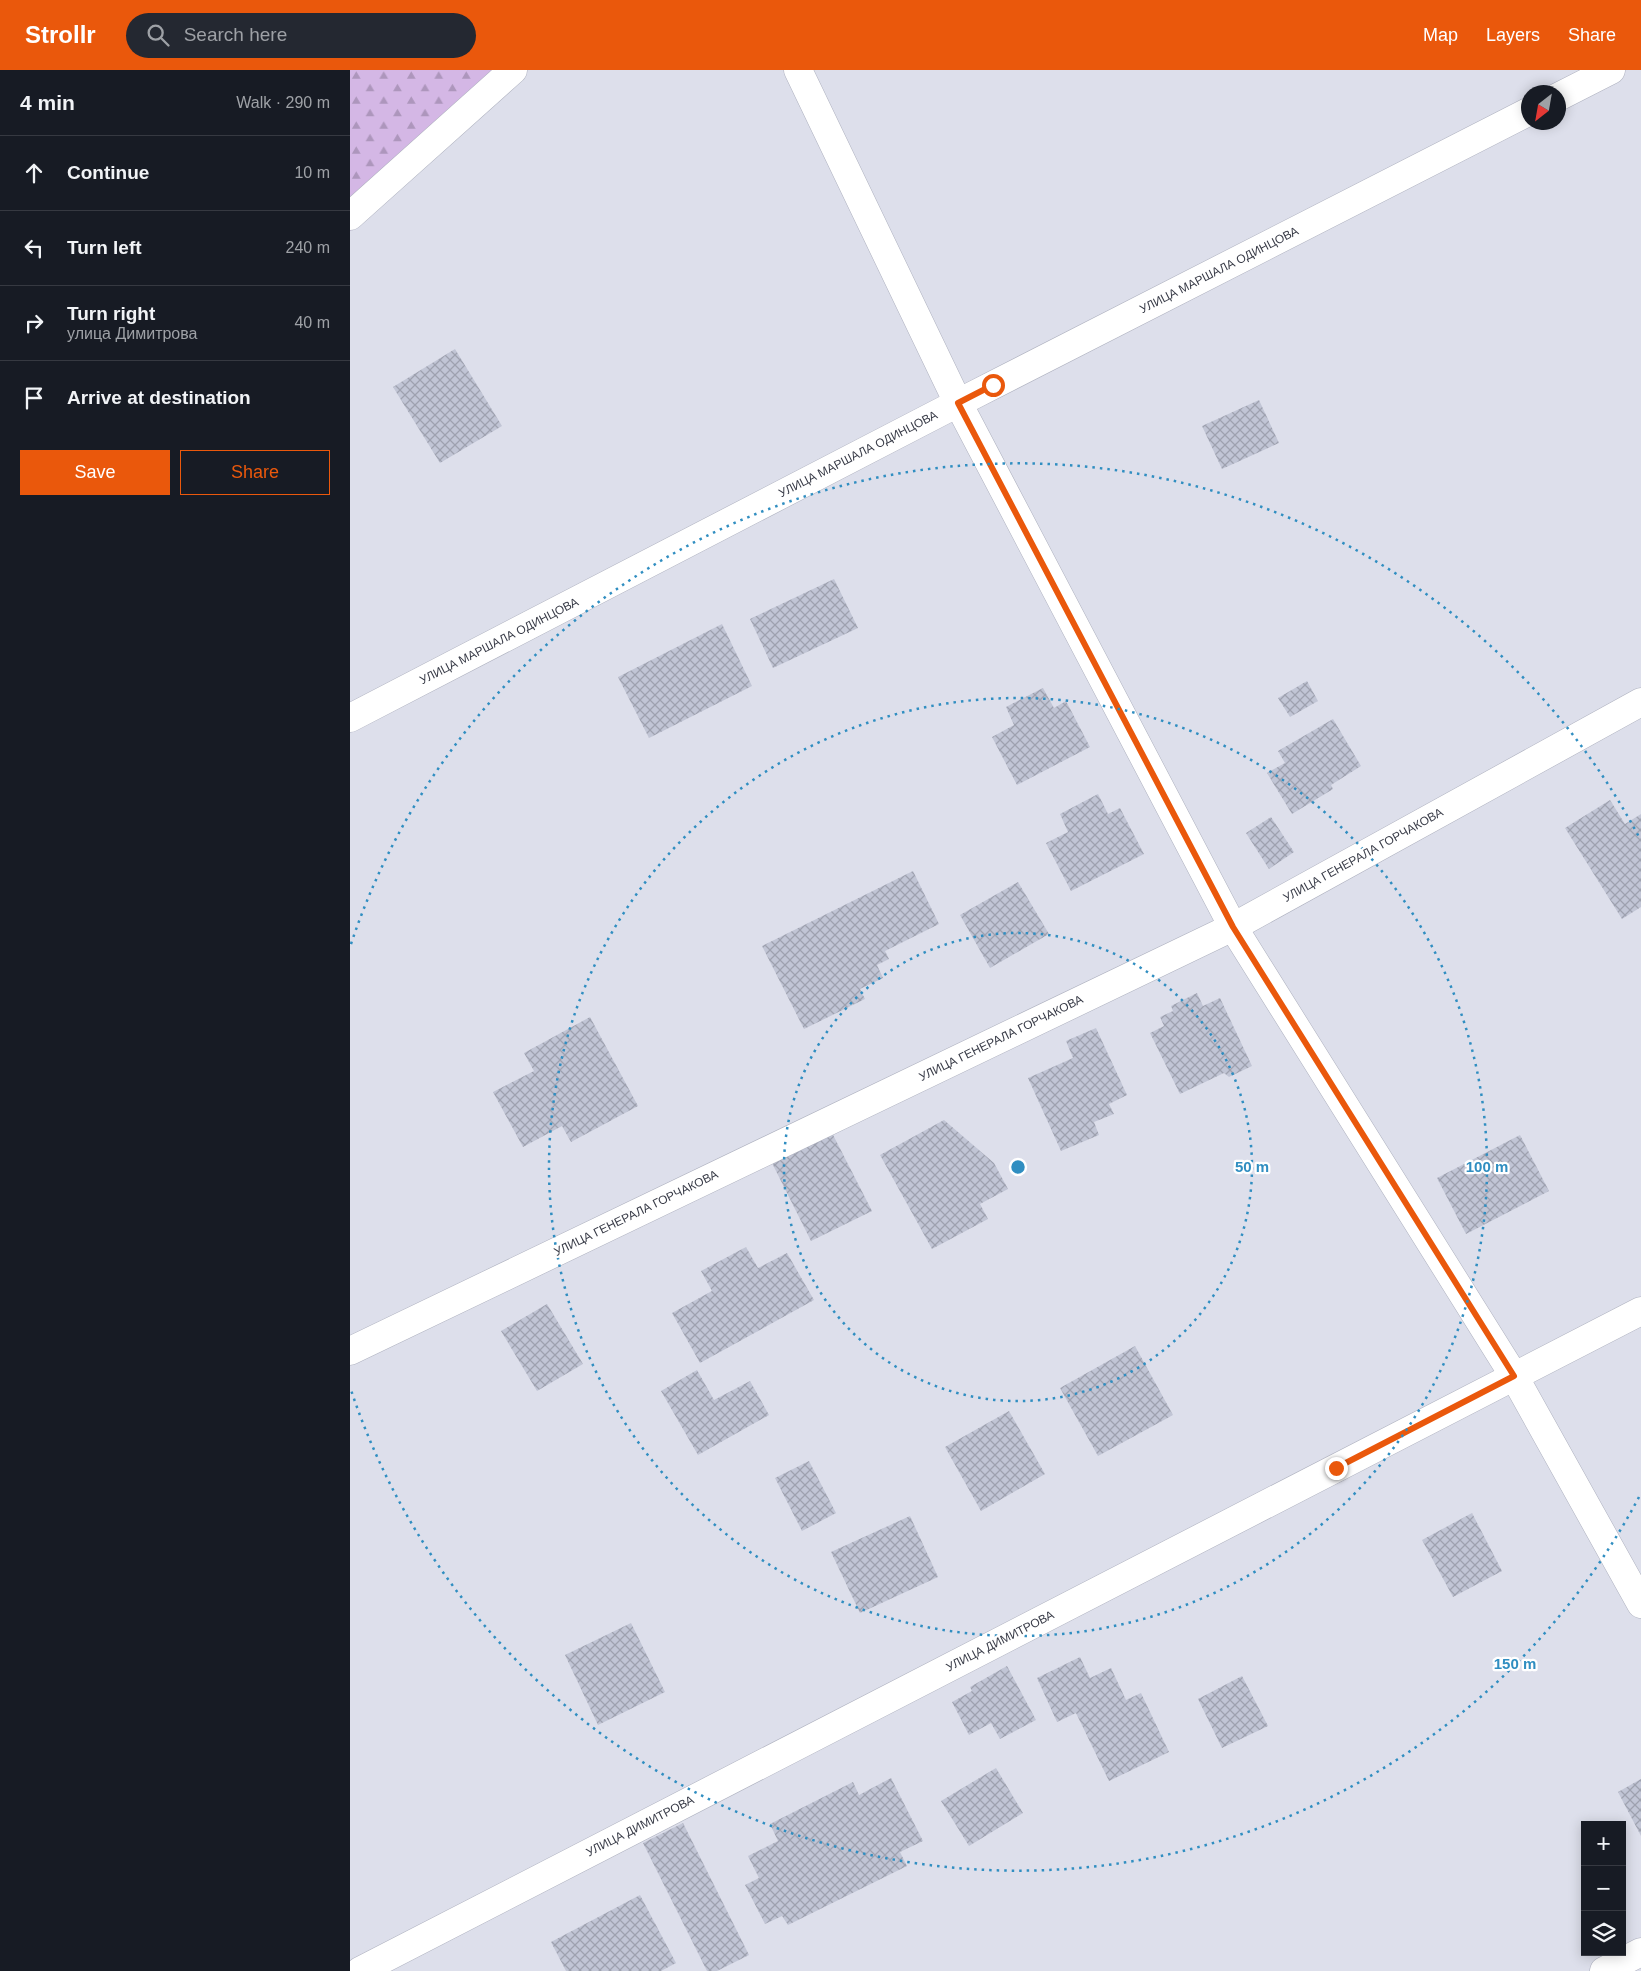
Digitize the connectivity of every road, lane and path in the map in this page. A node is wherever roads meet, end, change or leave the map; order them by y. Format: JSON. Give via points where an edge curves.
{"nodes":[{"id":1,"x":513,"y":70,"type":"edge"},
{"id":2,"x":798,"y":70,"type":"edge"},
{"id":3,"x":1611,"y":70,"type":"edge"},
{"id":4,"x":1566,"y":93,"type":"edge"},
{"id":5,"x":1521,"y":116,"type":"edge"},
{"id":6,"x":350,"y":216,"type":"edge"},
{"id":7,"x":958,"y":403,"type":"junction"},
{"id":8,"x":1641,"y":702,"type":"edge"},
{"id":9,"x":350,"y":718,"type":"edge"},
{"id":10,"x":1233,"y":927,"type":"junction"},
{"id":11,"x":1641,"y":1311,"type":"edge"},
{"id":12,"x":350,"y":1351,"type":"edge"},
{"id":13,"x":1514,"y":1376,"type":"junction"},
{"id":14,"x":1641,"y":1604,"type":"edge"},
{"id":15,"x":1641,"y":1952,"type":"edge"},
{"id":16,"x":360,"y":1971,"type":"edge"},
{"id":17,"x":1604,"y":1971,"type":"edge"}],
"edges":[{"from":1,"to":6,"type":"street"},
{"from":2,"to":7,"type":"street"},
{"from":3,"to":4,"type":"street"},
{"from":5,"to":7,"type":"street","name":"УЛИЦА МАРШАЛА ОДИНЦОВА"},
{"from":7,"to":9,"type":"street","name":"УЛИЦА МАРШАЛА ОДИНЦОВА"},
{"from":7,"to":10,"type":"street"},
{"from":8,"to":10,"type":"street","name":"УЛИЦА ГЕНЕРАЛА ГОРЧАКОВА"},
{"from":10,"to":12,"type":"street","name":"УЛИЦА ГЕНЕРАЛА ГОРЧАКОВА"},
{"from":10,"to":13,"type":"street"},
{"from":11,"to":13,"type":"street","name":"УЛИЦА ДИМИТРОВА"},
{"from":13,"to":14,"type":"street"},
{"from":13,"to":16,"type":"street","name":"УЛИЦА ДИМИТРОВА"},
{"from":15,"to":17,"type":"street"}]}
